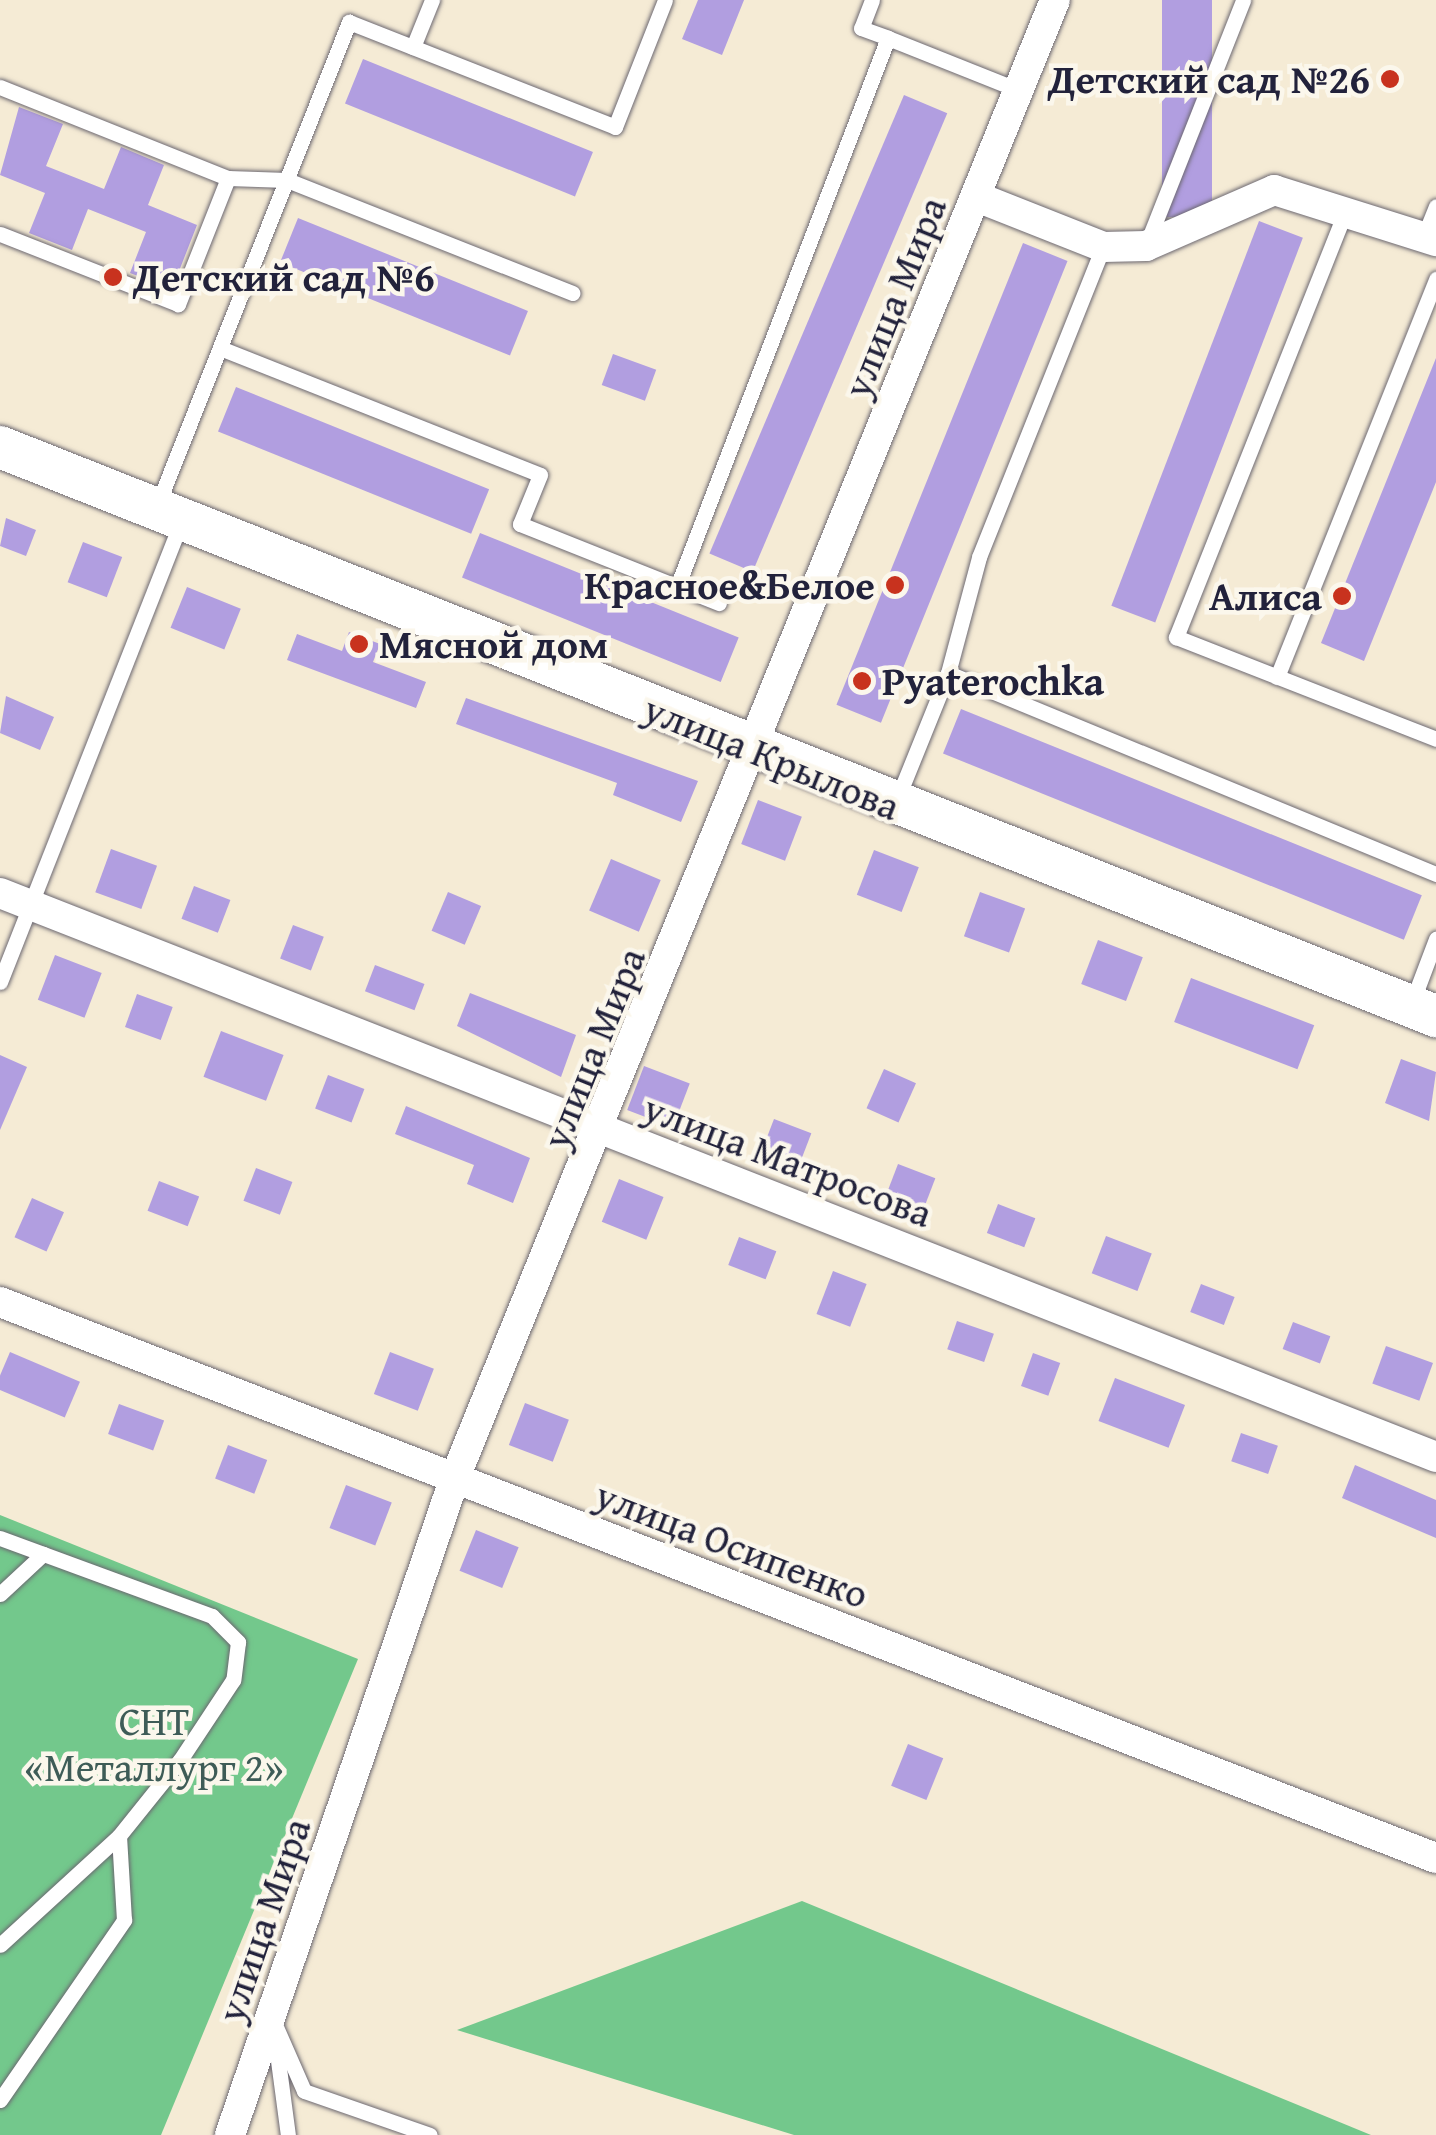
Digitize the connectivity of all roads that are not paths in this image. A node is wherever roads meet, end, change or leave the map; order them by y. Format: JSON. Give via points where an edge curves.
{"nodes":[{"id":1,"x":432,"y":0,"type":"edge"},
{"id":2,"x":666,"y":0,"type":"edge"},
{"id":3,"x":872,"y":0,"type":"edge"},
{"id":4,"x":1054,"y":0,"type":"edge"},
{"id":5,"x":1243,"y":0,"type":"edge"},
{"id":6,"x":888,"y":38,"type":"junction"},
{"id":7,"x":413,"y":47,"type":"junction"},
{"id":8,"x":0,"y":88,"type":"edge"},
{"id":9,"x":1019,"y":90,"type":"junction"},
{"id":10,"x":228,"y":178,"type":"junction"},
{"id":11,"x":286,"y":180,"type":"junction"},
{"id":12,"x":977,"y":197,"type":"junction"},
{"id":13,"x":1348,"y":206,"type":"junction"},
{"id":14,"x":1436,"y":206,"type":"edge"},
{"id":15,"x":0,"y":234,"type":"edge"},
{"id":16,"x":1430,"y":239,"type":"edge"},
{"id":17,"x":1146,"y":246,"type":"junction"},
{"id":18,"x":1103,"y":247,"type":"junction"},
{"id":19,"x":1436,"y":279,"type":"edge"},
{"id":20,"x":572,"y":292,"type":"dead end"},
{"id":21,"x":220,"y":348,"type":"junction"},
{"id":22,"x":0,"y":446,"type":"edge"},
{"id":23,"x":169,"y":515,"type":"junction"},
{"id":24,"x":677,"y":586,"type":"junction"},
{"id":25,"x":719,"y":603,"type":"dead end"},
{"id":26,"x":948,"y":672,"type":"junction"},
{"id":27,"x":1278,"y":676,"type":"junction"},
{"id":28,"x":1436,"y":739,"type":"edge"},
{"id":29,"x":756,"y":752,"type":"junction"},
{"id":30,"x":894,"y":806,"type":"junction"},
{"id":31,"x":1436,"y":874,"type":"edge"},
{"id":32,"x":0,"y":893,"type":"edge"},
{"id":33,"x":29,"y":904,"type":"junction"},
{"id":34,"x":1436,"y":939,"type":"edge"},
{"id":35,"x":0,"y":982,"type":"edge"},
{"id":36,"x":1424,"y":1011,"type":"edge"},
{"id":37,"x":603,"y":1131,"type":"junction"},
{"id":38,"x":0,"y":1302,"type":"edge"},
{"id":39,"x":1436,"y":1457,"type":"edge"},
{"id":40,"x":454,"y":1480,"type":"junction"},
{"id":41,"x":0,"y":1538,"type":"edge"},
{"id":42,"x":42,"y":1554,"type":"junction"},
{"id":43,"x":0,"y":1594,"type":"edge"},
{"id":44,"x":120,"y":1836,"type":"junction"},
{"id":45,"x":1436,"y":1858,"type":"edge"},
{"id":46,"x":0,"y":1945,"type":"edge"},
{"id":47,"x":272,"y":2020,"type":"junction"},
{"id":48,"x":0,"y":2100,"type":"edge"},
{"id":49,"x":230,"y":2135,"type":"edge"},
{"id":50,"x":288,"y":2135,"type":"edge"},
{"id":51,"x":430,"y":2135,"type":"edge"}],
"edges":[{"from":1,"to":7,"type":"lane"},
{"from":2,"to":7,"type":"lane","via":[[615,127]]},
{"from":3,"to":6,"type":"lane","via":[[860,28]]},
{"from":4,"to":9,"type":"street","name":"улица Мира"},
{"from":5,"to":17,"type":"lane"},
{"from":6,"to":9,"type":"lane"},
{"from":6,"to":24,"type":"lane"},
{"from":7,"to":11,"type":"lane","via":[[349,22]]},
{"from":8,"to":10,"type":"lane"},
{"from":9,"to":12,"type":"street","name":"улица Мира"},
{"from":10,"to":11,"type":"lane"},
{"from":10,"to":15,"type":"lane","via":[[178,304]]},
{"from":11,"to":20,"type":"lane"},
{"from":11,"to":21,"type":"lane"},
{"from":12,"to":18,"type":"street"},
{"from":12,"to":29,"type":"street","name":"улица Мира"},
{"from":13,"to":16,"type":"street"},
{"from":13,"to":17,"type":"street","via":[[1274,190]]},
{"from":13,"to":27,"type":"lane","via":[[1176,636]]},
{"from":14,"to":16,"type":"lane"},
{"from":17,"to":18,"type":"street"},
{"from":18,"to":26,"type":"lane","via":[[979,558]]},
{"from":19,"to":27,"type":"lane"},
{"from":21,"to":23,"type":"lane"},
{"from":21,"to":24,"type":"lane","via":[[540,475],[520,524]]},
{"from":22,"to":23,"type":"main road","name":"улица Крылова"},
{"from":23,"to":29,"type":"main road","name":"улица Крылова"},
{"from":23,"to":33,"type":"lane"},
{"from":24,"to":25,"type":"lane"},
{"from":26,"to":30,"type":"lane"},
{"from":26,"to":31,"type":"lane"},
{"from":27,"to":28,"type":"lane"},
{"from":29,"to":30,"type":"main road","name":"улица Крылова"},
{"from":29,"to":37,"type":"street","name":"улица Мира"},
{"from":30,"to":36,"type":"main road","name":"улица Крылова"},
{"from":32,"to":33,"type":"street","name":"улица Матросова"},
{"from":33,"to":35,"type":"lane"},
{"from":33,"to":37,"type":"street","name":"улица Матросова"},
{"from":34,"to":36,"type":"lane"},
{"from":37,"to":39,"type":"street","name":"улица Матросова"},
{"from":37,"to":40,"type":"street","name":"улица Мира"},
{"from":38,"to":40,"type":"street","name":"улица Осипенко"},
{"from":40,"to":45,"type":"street","name":"улица Осипенко"},
{"from":40,"to":47,"type":"street","name":"улица Мира"},
{"from":41,"to":42,"type":"lane"},
{"from":42,"to":43,"type":"lane"},
{"from":42,"to":44,"type":"lane","via":[[212,1616],[238,1642],[233,1680]]},
{"from":44,"to":46,"type":"lane"},
{"from":44,"to":48,"type":"lane","via":[[124,1920]]},
{"from":47,"to":49,"type":"street","name":"улица Мира"},
{"from":47,"to":50,"type":"lane"},
{"from":47,"to":51,"type":"lane","via":[[304,2091]]}]}
